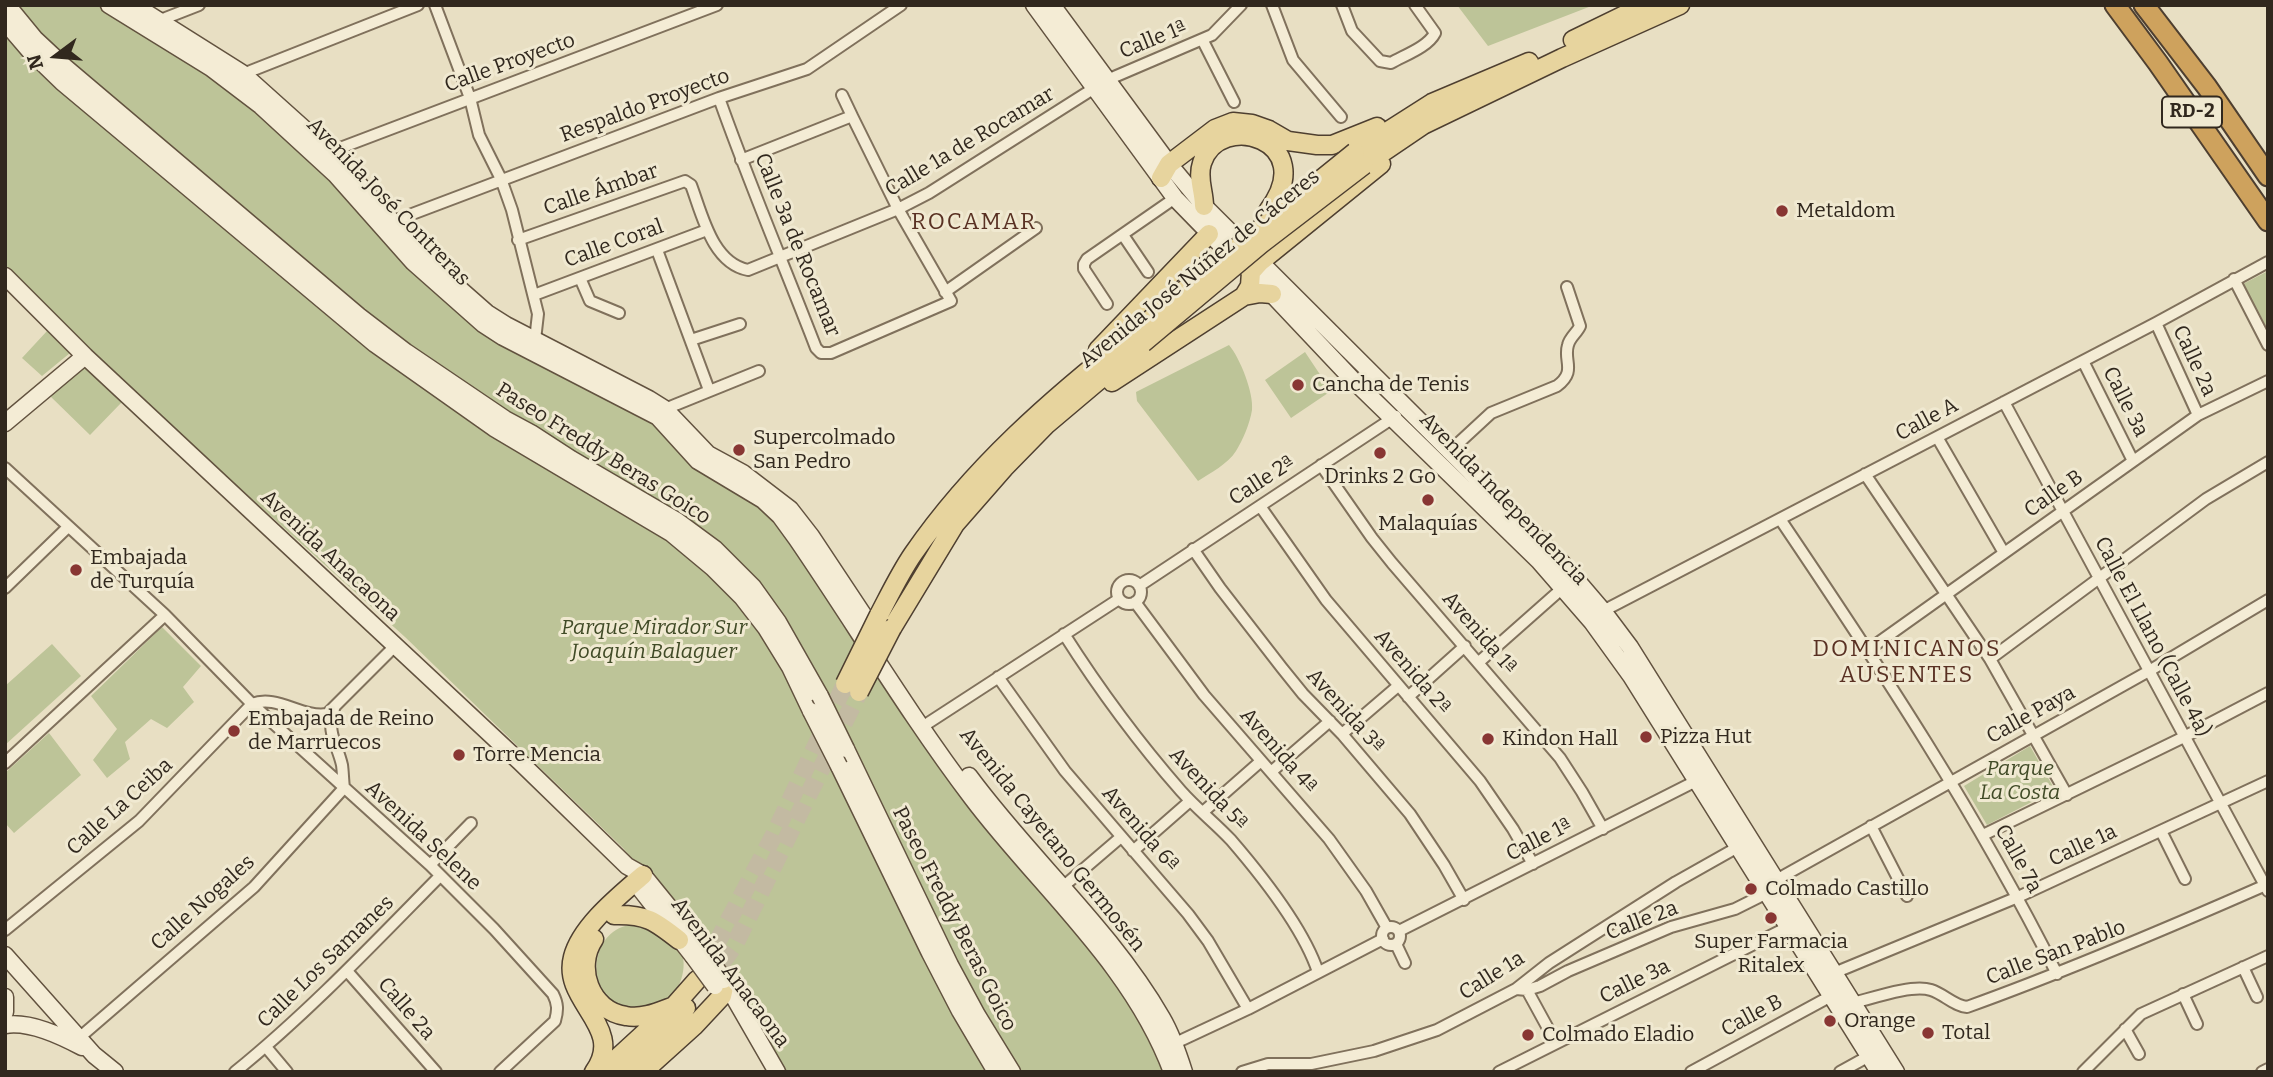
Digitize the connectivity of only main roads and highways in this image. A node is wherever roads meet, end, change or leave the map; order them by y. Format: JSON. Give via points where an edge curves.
{"nodes":[{"id":1,"x":8,"y":5,"type":"edge"},
{"id":2,"x":109,"y":5,"type":"edge"},
{"id":3,"x":134,"y":5,"type":"edge"},
{"id":4,"x":1034,"y":5,"type":"edge"},
{"id":5,"x":1052,"y":5,"type":"edge"},
{"id":6,"x":1646,"y":5,"type":"edge"},
{"id":7,"x":1680,"y":5,"type":"edge"},
{"id":8,"x":2115,"y":5,"type":"edge"},
{"id":9,"x":2144,"y":5,"type":"edge"},
{"id":10,"x":2151,"y":5,"type":"edge"},
{"id":11,"x":5,"y":22,"type":"edge"},
{"id":12,"x":2176,"y":45,"type":"junction"},
{"id":13,"x":237,"y":78,"type":"junction"},
{"id":14,"x":1101,"y":84,"type":"junction"},
{"id":15,"x":1437,"y":110,"type":"junction"},
{"id":16,"x":323,"y":155,"type":"junction"},
{"id":17,"x":1359,"y":158,"type":"junction"},
{"id":18,"x":1165,"y":171,"type":"junction"},
{"id":19,"x":2268,"y":176,"type":"edge"},
{"id":20,"x":1204,"y":206,"type":"junction"},
{"id":21,"x":2268,"y":221,"type":"edge"},
{"id":22,"x":244,"y":227,"type":"junction"},
{"id":23,"x":1209,"y":234,"type":"junction"},
{"id":24,"x":1255,"y":267,"type":"junction"},
{"id":25,"x":5,"y":276,"type":"edge"},
{"id":26,"x":1182,"y":292,"type":"junction"},
{"id":27,"x":1272,"y":294,"type":"junction"},
{"id":28,"x":1244,"y":296,"type":"junction"},
{"id":29,"x":1139,"y":338,"type":"junction"},
{"id":30,"x":1330,"y":344,"type":"junction"},
{"id":31,"x":531,"y":345,"type":"junction"},
{"id":32,"x":85,"y":356,"type":"junction"},
{"id":33,"x":1400,"y":413,"type":"junction"},
{"id":34,"x":1044,"y":417,"type":"junction"},
{"id":35,"x":5,"y":423,"type":"edge"},
{"id":36,"x":1569,"y":582,"type":"junction"},
{"id":37,"x":881,"y":639,"type":"junction"},
{"id":38,"x":816,"y":703,"type":"junction"},
{"id":39,"x":639,"y":880,"type":"junction"},
{"id":40,"x":1771,"y":886,"type":"junction"},
{"id":41,"x":614,"y":915,"type":"junction"},
{"id":42,"x":679,"y":940,"type":"junction"},
{"id":43,"x":698,"y":953,"type":"junction"},
{"id":44,"x":5,"y":955,"type":"edge"},
{"id":45,"x":715,"y":985,"type":"junction"},
{"id":46,"x":5,"y":997,"type":"edge"},
{"id":47,"x":674,"y":1006,"type":"junction"},
{"id":48,"x":5,"y":1012,"type":"edge"},
{"id":49,"x":5,"y":1025,"type":"edge"},
{"id":50,"x":1864,"y":1035,"type":"junction"},
{"id":51,"x":1168,"y":1046,"type":"junction"},
{"id":52,"x":94,"y":1055,"type":"junction"},
{"id":53,"x":776,"y":1070,"type":"edge"},
{"id":54,"x":115,"y":1072,"type":"edge"},
{"id":55,"x":594,"y":1072,"type":"edge"},
{"id":56,"x":602,"y":1072,"type":"edge"},
{"id":57,"x":626,"y":1072,"type":"edge"},
{"id":58,"x":643,"y":1072,"type":"edge"},
{"id":59,"x":996,"y":1072,"type":"edge"},
{"id":60,"x":1012,"y":1072,"type":"edge"},
{"id":61,"x":1172,"y":1072,"type":"edge"},
{"id":62,"x":1184,"y":1072,"type":"edge"},
{"id":63,"x":1879,"y":1072,"type":"edge"},
{"id":64,"x":1896,"y":1072,"type":"edge"}],
"edges":[{"from":1,"to":22,"type":"main road","name":"Paseo Freddy Beras Goico","via":[[65,67]]},
{"from":2,"to":13,"type":"main road","name":"Avenida José Contreras"},
{"from":3,"to":13,"type":"main road","name":"Avenida José Contreras"},
{"from":4,"to":14,"type":"main road","name":"Avenida Independencia"},
{"from":5,"to":14,"type":"main road","name":"Avenida Independencia"},
{"from":6,"to":15,"type":"main road","name":"Avenida José Núñez de Cáceres"},
{"from":7,"to":15,"type":"main road","name":"Avenida José Núñez de Cáceres"},
{"from":8,"to":21,"type":"highway","number":"RD-2"},
{"from":9,"to":12,"type":"highway","number":"RD-2"},
{"from":10,"to":12,"type":"highway"},
{"from":11,"to":22,"type":"main road","name":"Paseo Freddy Beras Goico","via":[[62,82]]},
{"from":12,"to":19,"type":"highway","number":"RD-2"},
{"from":13,"to":16,"type":"main road","name":"Avenida José Contreras"},
{"from":14,"to":18,"type":"main road","name":"Avenida Independencia"},
{"from":15,"to":17,"type":"main road","name":"Avenida José Núñez de Cáceres"},
{"from":15,"to":18,"type":"main road","via":[[1332,145],[1288,141],[1252,124],[1233,122],[1215,129]]},
{"from":15,"to":24,"type":"main road"},
{"from":16,"to":31,"type":"main road","name":"Avenida José Contreras","via":[[429,262],[486,313]]},
{"from":16,"to":31,"type":"main road","name":"Avenida José Contreras","via":[[412,262],[482,324]]},
{"from":17,"to":26,"type":"main road","name":"Avenida José Núñez de Cáceres","bridge":true},
{"from":17,"to":29,"type":"main road","name":"Avenida José Núñez de Cáceres","bridge":true,"via":[[1261,244]]},
{"from":18,"to":20,"type":"main road","name":"Avenida Independencia"},
{"from":18,"to":23,"type":"main road","name":"Avenida Independencia","via":[[1175,198]]},
{"from":20,"to":24,"type":"main road","name":"Avenida Independencia"},
{"from":20,"to":26,"type":"main road","bridge":true,"via":[[1200,178],[1206,153],[1223,140],[1243,136],[1265,141],[1273,148],[1283,166],[1282,189],[1268,211]]},
{"from":22,"to":38,"type":"main road","name":"Paseo Freddy Beras Goico","via":[[437,374],[715,549],[771,612],[795,649]]},
{"from":23,"to":24,"type":"main road","name":"Avenida Independencia"},
{"from":23,"to":34,"type":"main road"},
{"from":24,"to":27,"type":"main road","name":"Avenida Independencia"},
{"from":24,"to":28,"type":"main road"},
{"from":24,"to":30,"type":"main road","name":"Avenida Independencia"},
{"from":25,"to":32,"type":"main road","name":"Avenida Anacaona"},
{"from":26,"to":29,"type":"main road","name":"Avenida José Núñez de Cáceres","bridge":true},
{"from":27,"to":28,"type":"main road"},
{"from":27,"to":30,"type":"main road","name":"Avenida Independencia"},
{"from":28,"to":34,"type":"main road"},
{"from":29,"to":34,"type":"main road","name":"Avenida José Núñez de Cáceres"},
{"from":30,"to":33,"type":"main road","name":"Avenida Independencia"},
{"from":31,"to":37,"type":"main road","name":"Avenida José Contreras","via":[[658,417],[698,461],[773,508]]},
{"from":31,"to":37,"type":"main road","name":"Avenida José Contreras","via":[[615,380],[665,409],[708,454],[743,473],[790,509]]},
{"from":32,"to":35,"type":"main road"},
{"from":32,"to":39,"type":"main road","name":"Avenida Anacaona","via":[[520,762]]},
{"from":33,"to":36,"type":"main road","name":"Avenida Independencia","via":[[1539,561]]},
{"from":33,"to":36,"type":"main road","name":"Avenida Independencia","via":[[1451,450]]},
{"from":34,"to":37,"type":"main road","name":"Avenida José Núñez de Cáceres","via":[[955,524]]},
{"from":34,"to":37,"type":"main road","name":"Avenida José Núñez de Cáceres","bridge":true,"via":[[994,455],[912,555],[879,615],[852,688]]},
{"from":36,"to":40,"type":"main road","name":"Avenida Independencia","via":[[1738,847]]},
{"from":36,"to":40,"type":"main road","name":"Avenida Independencia","via":[[1603,611],[1630,647]]},
{"from":37,"to":51,"type":"main road","name":"Avenida Cayetano Germosén","via":[[926,724],[1058,892],[1105,937],[1136,979],[1162,1018]]},
{"from":38,"to":59,"type":"main road","name":"Paseo Freddy Beras Goico","bridge":true,"via":[[839,766],[930,953]]},
{"from":38,"to":60,"type":"main road","name":"Paseo Freddy Beras Goico","bridge":true,"via":[[846,749],[945,955]]},
{"from":39,"to":41,"type":"main road"},
{"from":39,"to":42,"type":"main road","name":"Avenida Anacaona"},
{"from":39,"to":43,"type":"main road","name":"Avenida Anacaona"},
{"from":39,"to":55,"type":"main road","via":[[586,930],[573,957],[574,982],[601,1030],[602,1054]]},
{"from":40,"to":50,"type":"main road","name":"Avenida Independencia","via":[[1853,1003]]},
{"from":40,"to":50,"type":"main road","name":"Avenida Independencia","via":[[1788,927],[1831,996]]},
{"from":41,"to":42,"type":"main road","via":[[645,917]]},
{"from":41,"to":47,"type":"main road","via":[[587,949],[584,967],[597,1001],[624,1016],[640,1017]]},
{"from":42,"to":43,"type":"main road","name":"Avenida Anacaona"},
{"from":43,"to":45,"type":"main road","name":"Avenida Anacaona","bridge":true},
{"from":44,"to":52,"type":"main road"},
{"from":45,"to":47,"type":"main road"},
{"from":45,"to":53,"type":"main road","name":"Avenida Anacaona"},
{"from":45,"to":57,"type":"main road"},
{"from":45,"to":58,"type":"main road","via":[[694,1026]]},
{"from":46,"to":48,"type":"main road"},
{"from":47,"to":56,"type":"main road"},
{"from":49,"to":52,"type":"main road","via":[[37,1029]]},
{"from":50,"to":63,"type":"main road","name":"Avenida Independencia"},
{"from":50,"to":64,"type":"main road","name":"Avenida Independencia"},
{"from":51,"to":61,"type":"main road","name":"Avenida Cayetano Germosén"},
{"from":51,"to":62,"type":"main road","name":"Avenida Cayetano Germosén"},
{"from":52,"to":54,"type":"main road"}]}
